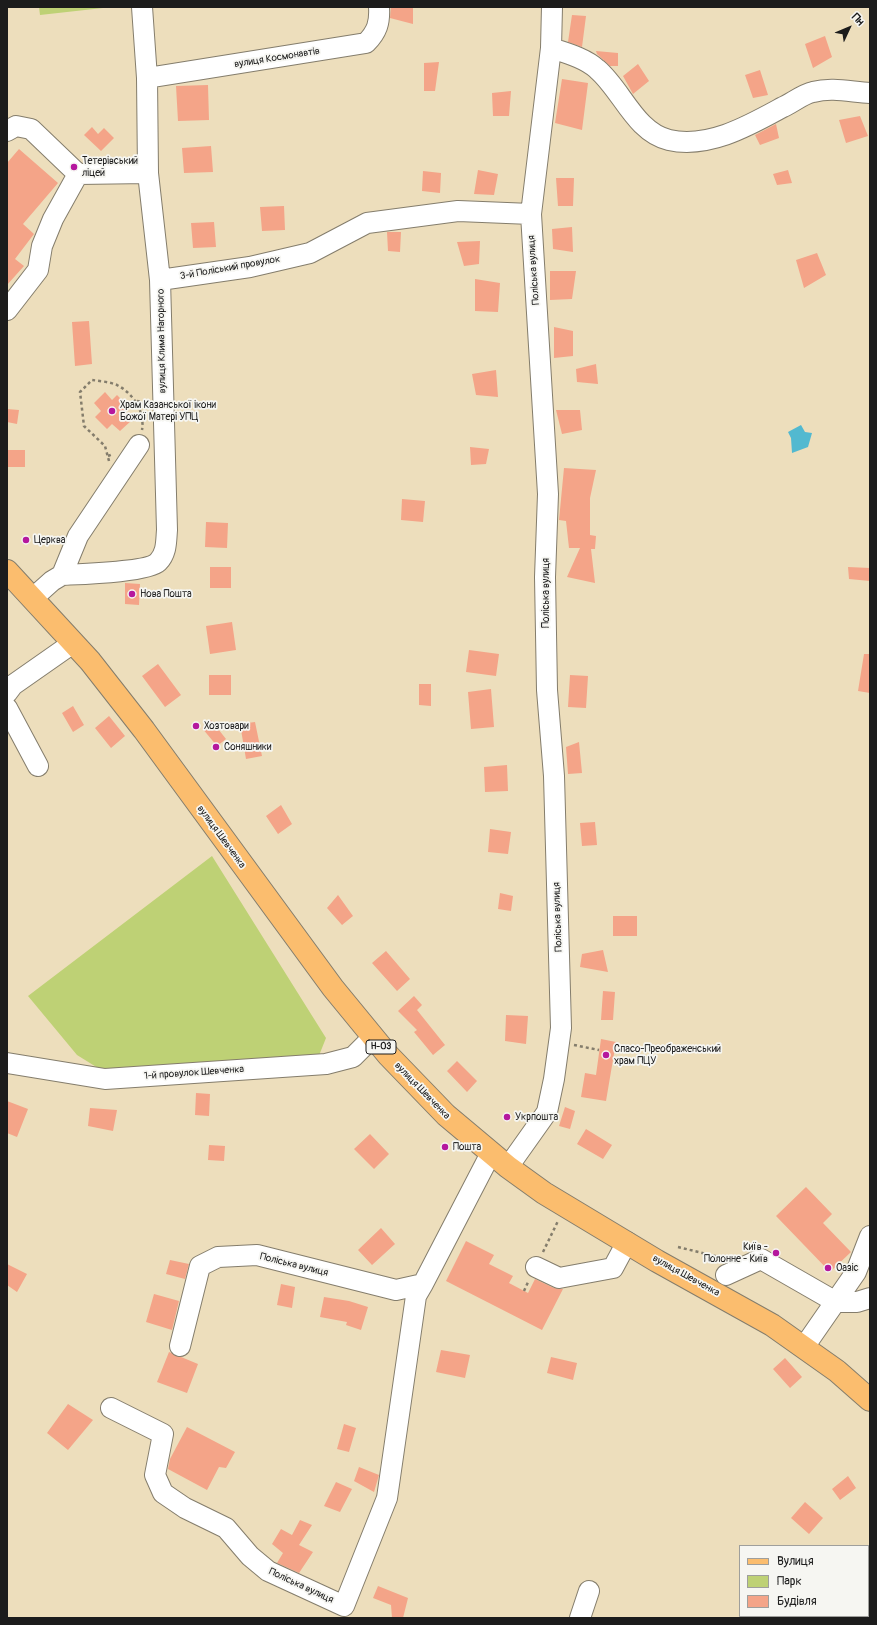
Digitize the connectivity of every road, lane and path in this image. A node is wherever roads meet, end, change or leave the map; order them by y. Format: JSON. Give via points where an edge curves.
{"nodes":[{"id":1,"x":142,"y":7,"type":"edge"},
{"id":2,"x":378,"y":7,"type":"edge"},
{"id":3,"x":552,"y":7,"type":"edge"},
{"id":4,"x":551,"y":48,"type":"junction"},
{"id":5,"x":147,"y":78,"type":"junction"},
{"id":6,"x":870,"y":93,"type":"edge"},
{"id":7,"x":7,"y":131,"type":"edge"},
{"id":8,"x":148,"y":173,"type":"junction"},
{"id":9,"x":78,"y":174,"type":"junction"},
{"id":10,"x":531,"y":214,"type":"junction"},
{"id":11,"x":160,"y":280,"type":"junction"},
{"id":12,"x":7,"y":310,"type":"edge"},
{"id":13,"x":140,"y":445,"type":"joint"},
{"id":14,"x":114,"y":453,"type":"dead end"},
{"id":15,"x":108,"y":456,"type":"junction"},
{"id":16,"x":115,"y":481,"type":"junction"},
{"id":17,"x":7,"y":571,"type":"edge"},
{"id":18,"x":62,"y":575,"type":"junction"},
{"id":19,"x":33,"y":598,"type":"junction"},
{"id":20,"x":73,"y":643,"type":"junction"},
{"id":21,"x":7,"y":693,"type":"edge"},
{"id":22,"x":8,"y":715,"type":"edge"},
{"id":23,"x":38,"y":766,"type":"dead end"},
{"id":24,"x":373,"y":1037,"type":"junction"},
{"id":25,"x":559,"y":1042,"type":"junction"},
{"id":26,"x":599,"y":1050,"type":"dead end"},
{"id":27,"x":7,"y":1062,"type":"edge"},
{"id":28,"x":491,"y":1153,"type":"junction"},
{"id":29,"x":508,"y":1167,"type":"junction"},
{"id":30,"x":559,"y":1219,"type":"dead end"},
{"id":31,"x":870,"y":1236,"type":"edge"},
{"id":32,"x":550,"y":1237,"type":"dead end"},
{"id":33,"x":627,"y":1242,"type":"junction"},
{"id":34,"x":678,"y":1247,"type":"dead end"},
{"id":35,"x":536,"y":1267,"type":"dead end"},
{"id":36,"x":727,"y":1267,"type":"joint"},
{"id":37,"x":422,"y":1284,"type":"junction"},
{"id":38,"x":870,"y":1298,"type":"edge"},
{"id":39,"x":836,"y":1302,"type":"junction"},
{"id":40,"x":180,"y":1346,"type":"dead end"},
{"id":41,"x":804,"y":1347,"type":"junction"},
{"id":42,"x":870,"y":1400,"type":"edge"},
{"id":43,"x":111,"y":1408,"type":"dead end"},
{"id":44,"x":589,"y":1592,"type":"dead end"},
{"id":45,"x":341,"y":1612,"type":"edge"},
{"id":46,"x":580,"y":1618,"type":"edge"}],
"edges":[{"from":1,"to":5,"type":"street","name":"вулиця Клима Нагорного"},
{"from":2,"to":5,"type":"street","name":"вулиця Космонавтів","via":[[380,22],[366,44]]},
{"from":3,"to":4,"type":"street","name":"Поліська вулиця"},
{"from":4,"to":6,"type":"street","via":[[578,58],[597,69],[646,128],[668,140],[706,140],[743,129],[812,92],[840,89]]},
{"from":4,"to":10,"type":"street","name":"Поліська вулиця"},
{"from":5,"to":8,"type":"street","name":"вулиця Клима Нагорного"},
{"from":7,"to":9,"type":"street","via":[[16,126],[30,129]]},
{"from":8,"to":9,"type":"street"},
{"from":8,"to":11,"type":"street","name":"вулиця Клима Нагорного"},
{"from":9,"to":12,"type":"street","via":[[53,219],[42,246],[38,270]]},
{"from":10,"to":11,"type":"street","name":"3-й Поліський провулок","via":[[458,211],[366,223],[310,253],[250,267]]},
{"from":10,"to":25,"type":"street","name":"Поліська вулиця","via":[[548,494],[545,592],[547,690],[554,776],[561,1028]]},
{"from":11,"to":18,"type":"street","name":"вулиця Клима Нагорного","via":[[166,550],[158,562],[144,568]]},
{"from":13,"to":15,"type":"path","via":[[144,421],[136,401],[117,385],[92,380],[80,392],[84,426],[105,446]]},
{"from":13,"to":16,"type":"street"},
{"from":14,"to":15,"type":"path"},
{"from":15,"to":16,"type":"path"},
{"from":16,"to":18,"type":"street","via":[[78,536]]},
{"from":17,"to":19,"type":"main road","name":"вулиця Шевченка","number":"Н-03"},
{"from":18,"to":19,"type":"street"},
{"from":19,"to":20,"type":"main road","name":"вулиця Шевченка","number":"Н-03"},
{"from":20,"to":21,"type":"street","via":[[13,685]]},
{"from":20,"to":24,"type":"main road","name":"вулиця Шевченка","number":"Н-03","via":[[144,730],[328,982]]},
{"from":22,"to":23,"type":"street"},
{"from":24,"to":27,"type":"street","name":"1-й провулок Шевченка","via":[[353,1057],[318,1065],[105,1079]]},
{"from":24,"to":28,"type":"main road","name":"вулиця Шевченка","number":"Н-03","via":[[446,1115]]},
{"from":25,"to":26,"type":"path"},
{"from":25,"to":29,"type":"street","name":"Поліська вулиця","via":[[547,1112]]},
{"from":28,"to":29,"type":"main road","name":"вулиця Шевченка","number":"Н-03"},
{"from":28,"to":37,"type":"street","name":"Поліська вулиця"},
{"from":29,"to":33,"type":"main road","name":"вулиця Шевченка","number":"Н-03"},
{"from":30,"to":32,"type":"path"},
{"from":31,"to":39,"type":"street","via":[[856,1272]]},
{"from":33,"to":35,"type":"street","via":[[612,1268],[559,1278]]},
{"from":33,"to":41,"type":"main road","name":"вулиця Шевченка","number":"Н-03","via":[[772,1325]]},
{"from":34,"to":36,"type":"path"},
{"from":36,"to":39,"type":"street","via":[[761,1259]]},
{"from":37,"to":40,"type":"street","name":"Поліська вулиця","via":[[396,1290],[257,1255],[218,1257],[200,1266]]},
{"from":37,"to":45,"type":"street","name":"Поліська вулиця","via":[[416,1296],[388,1498]]},
{"from":38,"to":39,"type":"street","via":[[857,1302]]},
{"from":39,"to":41,"type":"street"},
{"from":41,"to":42,"type":"main road","name":"вулиця Шевченка","number":"Н-03"},
{"from":43,"to":45,"type":"street","name":"Поліська вулиця","via":[[163,1434],[155,1475],[163,1493],[226,1528],[250,1556],[268,1571]]},
{"from":44,"to":46,"type":"street"}]}
